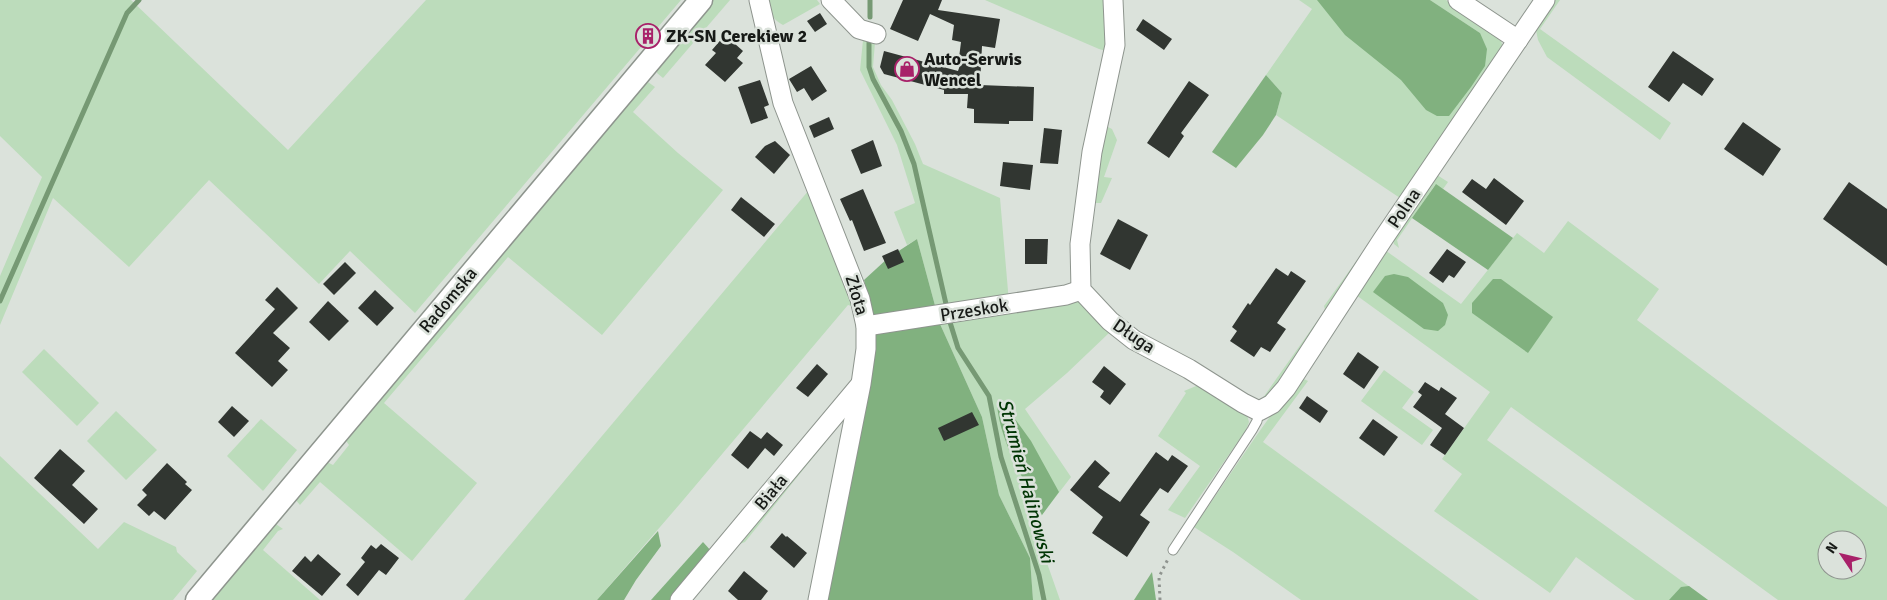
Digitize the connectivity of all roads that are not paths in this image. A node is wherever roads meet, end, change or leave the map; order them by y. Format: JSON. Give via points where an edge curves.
{"nodes":[{"id":1,"x":701,"y":0,"type":"edge"},
{"id":2,"x":759,"y":0,"type":"edge"},
{"id":3,"x":831,"y":0,"type":"edge"},
{"id":4,"x":1113,"y":0,"type":"edge"},
{"id":5,"x":1458,"y":0,"type":"edge"},
{"id":6,"x":1545,"y":0,"type":"edge"},
{"id":7,"x":876,"y":34,"type":"dead end"},
{"id":8,"x":1518,"y":40,"type":"junction"},
{"id":9,"x":1081,"y":290,"type":"junction"},
{"id":10,"x":866,"y":326,"type":"junction"},
{"id":11,"x":861,"y":384,"type":"junction"},
{"id":12,"x":1259,"y":411,"type":"junction"},
{"id":13,"x":1173,"y":550,"type":"road end"},
{"id":14,"x":197,"y":600,"type":"edge"},
{"id":15,"x":680,"y":600,"type":"edge"},
{"id":16,"x":818,"y":600,"type":"edge"}],
"edges":[{"from":1,"to":14,"type":"street","name":"Radomska"},
{"from":2,"to":10,"type":"street","name":"Złota","via":[[783,103],[857,288]]},
{"from":3,"to":7,"type":"street","via":[[859,29]]},
{"from":4,"to":9,"type":"street","via":[[1115,45],[1092,152],[1080,244]]},
{"from":5,"to":8,"type":"street"},
{"from":6,"to":8,"type":"street","name":"Polna"},
{"from":8,"to":12,"type":"street","name":"Polna","via":[[1286,388],[1272,404]]},
{"from":9,"to":10,"type":"street","name":"Przeskok"},
{"from":9,"to":12,"type":"street","name":"Długa","via":[[1110,321],[1134,340]]},
{"from":10,"to":11,"type":"street","name":"Złota"},
{"from":11,"to":15,"type":"street","name":"Biała"},
{"from":11,"to":16,"type":"street","name":"Złota"},
{"from":12,"to":13,"type":"lane","via":[[1252,430]]}]}
